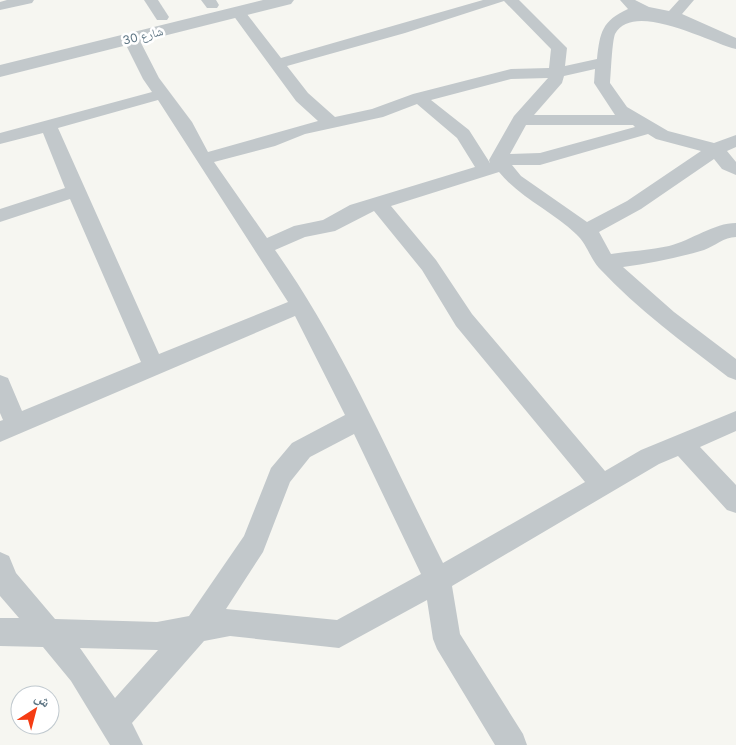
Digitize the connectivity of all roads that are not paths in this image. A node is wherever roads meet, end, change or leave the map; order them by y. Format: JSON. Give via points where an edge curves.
{"nodes":[{"id":1,"x":27,"y":0,"type":"edge"},
{"id":2,"x":151,"y":0,"type":"edge"},
{"id":3,"x":285,"y":0,"type":"edge"},
{"id":4,"x":498,"y":0,"type":"edge"},
{"id":5,"x":511,"y":0,"type":"edge"},
{"id":6,"x":625,"y":0,"type":"edge"},
{"id":7,"x":687,"y":0,"type":"edge"},
{"id":8,"x":210,"y":2,"type":"edge"},
{"id":9,"x":0,"y":6,"type":"edge"},
{"id":10,"x":235,"y":6,"type":"edge"},
{"id":11,"x":638,"y":10,"type":"junction"},
{"id":12,"x":672,"y":16,"type":"junction"},
{"id":13,"x":162,"y":17,"type":"junction"},
{"id":14,"x":131,"y":39,"type":"junction"},
{"id":15,"x":736,"y":44,"type":"edge"},
{"id":16,"x":0,"y":57,"type":"edge"},
{"id":17,"x":606,"y":62,"type":"junction"},
{"id":18,"x":277,"y":64,"type":"junction"},
{"id":19,"x":0,"y":71,"type":"edge"},
{"id":20,"x":557,"y":73,"type":"junction"},
{"id":21,"x":162,"y":94,"type":"junction"},
{"id":22,"x":419,"y":98,"type":"junction"},
{"id":23,"x":520,"y":120,"type":"junction"},
{"id":24,"x":331,"y":123,"type":"junction"},
{"id":25,"x":644,"y":124,"type":"junction"},
{"id":26,"x":48,"y":126,"type":"junction"},
{"id":27,"x":0,"y":139,"type":"edge"},
{"id":28,"x":736,"y":140,"type":"edge"},
{"id":29,"x":716,"y":149,"type":"junction"},
{"id":30,"x":203,"y":159,"type":"junction"},
{"id":31,"x":496,"y":165,"type":"junction"},
{"id":32,"x":736,"y":169,"type":"edge"},
{"id":33,"x":76,"y":191,"type":"junction"},
{"id":34,"x":378,"y":204,"type":"junction"},
{"id":35,"x":0,"y":216,"type":"edge"},
{"id":36,"x":585,"y":230,"type":"junction"},
{"id":37,"x":736,"y":230,"type":"edge"},
{"id":38,"x":262,"y":247,"type":"junction"},
{"id":39,"x":605,"y":262,"type":"junction"},
{"id":40,"x":300,"y":305,"type":"junction"},
{"id":41,"x":154,"y":366,"type":"junction"},
{"id":42,"x":736,"y":371,"type":"edge"},
{"id":43,"x":0,"y":384,"type":"edge"},
{"id":44,"x":360,"y":419,"type":"junction"},
{"id":45,"x":736,"y":421,"type":"edge"},
{"id":46,"x":8,"y":428,"type":"edge"},
{"id":47,"x":682,"y":444,"type":"junction"},
{"id":48,"x":602,"y":486,"type":"junction"},
{"id":49,"x":736,"y":502,"type":"edge"},
{"id":50,"x":0,"y":565,"type":"edge"},
{"id":51,"x":437,"y":579,"type":"junction"},
{"id":52,"x":197,"y":628,"type":"junction"},
{"id":53,"x":0,"y":632,"type":"edge"},
{"id":54,"x":49,"y":632,"type":"junction"},
{"id":55,"x":120,"y":734,"type":"edge"},
{"id":56,"x":512,"y":745,"type":"edge"}],
"edges":[{"from":1,"to":9,"type":"street"},
{"from":2,"to":13,"type":"street"},
{"from":3,"to":10,"type":"street","name":"شارع 30"},
{"from":4,"to":18,"type":"street"},
{"from":5,"to":20,"type":"street","via":[[559,48]]},
{"from":6,"to":11,"type":"street"},
{"from":7,"to":12,"type":"street"},
{"from":8,"to":10,"type":"street","name":"شارع 30"},
{"from":8,"to":13,"type":"street","name":"شارع 30"},
{"from":10,"to":14,"type":"street","name":"شارع 30"},
{"from":10,"to":18,"type":"street"},
{"from":11,"to":12,"type":"street"},
{"from":11,"to":17,"type":"street","via":[[618,19],[607,34]]},
{"from":12,"to":15,"type":"street"},
{"from":13,"to":16,"type":"street","name":"شارع 30"},
{"from":14,"to":19,"type":"street","name":"شارع 30"},
{"from":14,"to":21,"type":"street"},
{"from":17,"to":20,"type":"street"},
{"from":17,"to":25,"type":"street","via":[[602,83],[608,94],[621,111]]},
{"from":18,"to":24,"type":"street","via":[[302,97]]},
{"from":20,"to":22,"type":"street","via":[[511,74]]},
{"from":20,"to":23,"type":"street","via":[[556,80]]},
{"from":21,"to":26,"type":"street"},
{"from":21,"to":30,"type":"street","via":[[183,122]]},
{"from":22,"to":24,"type":"street","via":[[377,113]]},
{"from":22,"to":31,"type":"street"},
{"from":23,"to":25,"type":"street"},
{"from":23,"to":31,"type":"street"},
{"from":24,"to":30,"type":"street"},
{"from":25,"to":29,"type":"street","via":[[662,135]]},
{"from":25,"to":31,"type":"street","via":[[540,159]]},
{"from":26,"to":27,"type":"street"},
{"from":26,"to":33,"type":"street"},
{"from":28,"to":29,"type":"street"},
{"from":29,"to":32,"type":"street","via":[[728,165]]},
{"from":29,"to":36,"type":"street","via":[[634,205]]},
{"from":30,"to":38,"type":"street"},
{"from":31,"to":34,"type":"street"},
{"from":31,"to":36,"type":"street"},
{"from":33,"to":35,"type":"street"},
{"from":33,"to":41,"type":"street"},
{"from":34,"to":38,"type":"street","via":[[357,210],[328,226],[301,231]]},
{"from":34,"to":48,"type":"street","via":[[429,265],[464,320]]},
{"from":36,"to":39,"type":"street"},
{"from":37,"to":39,"type":"street","via":[[726,230],[702,243],[669,253]]},
{"from":38,"to":40,"type":"street"},
{"from":39,"to":42,"type":"street","via":[[666,318]]},
{"from":40,"to":41,"type":"street"},
{"from":40,"to":44,"type":"street"},
{"from":41,"to":46,"type":"street"},
{"from":43,"to":46,"type":"street"},
{"from":44,"to":51,"type":"street"},
{"from":44,"to":52,"type":"street","via":[[301,450],[280,476],[254,544]]},
{"from":45,"to":47,"type":"street"},
{"from":47,"to":48,"type":"street","via":[[650,457]]},
{"from":47,"to":49,"type":"street"},
{"from":48,"to":51,"type":"street"},
{"from":50,"to":54,"type":"street","via":[[4,580]]},
{"from":51,"to":52,"type":"street","via":[[339,634],[230,622]]},
{"from":51,"to":56,"type":"street","via":[[447,639]]},
{"from":52,"to":54,"type":"street","via":[[157,636]]},
{"from":52,"to":55,"type":"street"},
{"from":53,"to":54,"type":"street"},
{"from":54,"to":55,"type":"street","via":[[81,671]]}]}
